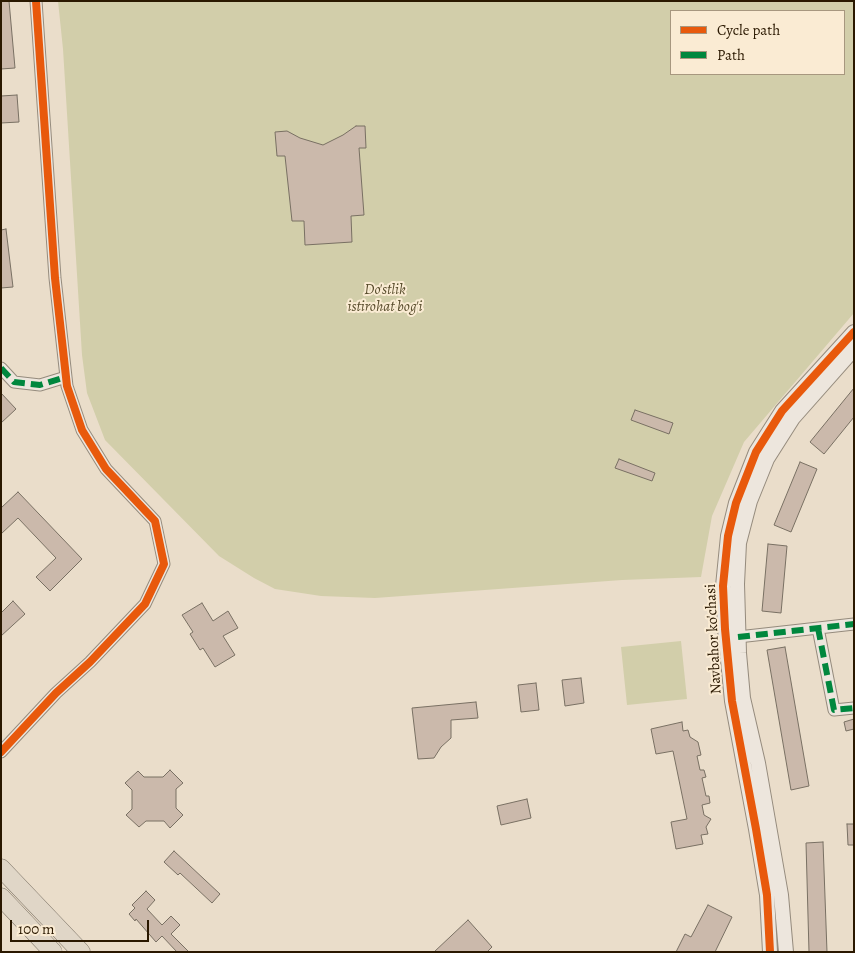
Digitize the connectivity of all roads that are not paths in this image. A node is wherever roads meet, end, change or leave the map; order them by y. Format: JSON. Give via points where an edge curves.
{"nodes":[{"id":1,"x":36,"y":1,"type":"edge"},
{"id":2,"x":854,"y":332,"type":"edge"},
{"id":3,"x":852,"y":354,"type":"edge"},
{"id":4,"x":3,"y":375,"type":"edge"},
{"id":5,"x":66,"y":377,"type":"junction"},
{"id":6,"x":854,"y":624,"type":"edge"},
{"id":7,"x":818,"y":628,"type":"junction"},
{"id":8,"x":738,"y":637,"type":"junction"},
{"id":9,"x":733,"y":654,"type":"junction"},
{"id":10,"x":854,"y":708,"type":"edge"},
{"id":11,"x":1,"y":752,"type":"edge"},
{"id":12,"x":1,"y":868,"type":"edge"},
{"id":13,"x":1,"y":897,"type":"edge"},
{"id":14,"x":53,"y":952,"type":"edge"},
{"id":15,"x":81,"y":952,"type":"edge"},
{"id":16,"x":770,"y":952,"type":"edge"},
{"id":17,"x":786,"y":952,"type":"edge"}],
"edges":[{"from":1,"to":5,"type":"street","via":[[55,278]]},
{"from":2,"to":9,"type":"street","name":"Navbahor ko'chasi","via":[[782,411],[756,452],[746,475],[728,536],[723,586]]},
{"from":3,"to":8,"type":"street","name":"Navbahor ko'chasi","via":[[793,418],[767,458],[739,542]]},
{"from":4,"to":5,"type":"street","via":[[14,382],[40,385]]},
{"from":5,"to":11,"type":"street","via":[[82,430],[106,469],[155,521],[164,564],[146,604],[56,692]]},
{"from":6,"to":7,"type":"street"},
{"from":7,"to":8,"type":"street"},
{"from":7,"to":10,"type":"street","via":[[834,710]]},
{"from":8,"to":9,"type":"street","name":"Navbahor ko'chasi"},
{"from":9,"to":16,"type":"street","name":"Navbahor ko'chasi","via":[[732,701],[767,896]]},
{"from":9,"to":17,"type":"street","name":"Navbahor ko'chasi","via":[[758,763],[782,895]]},
{"from":12,"to":15,"type":"main road"},
{"from":13,"to":14,"type":"main road"}]}
